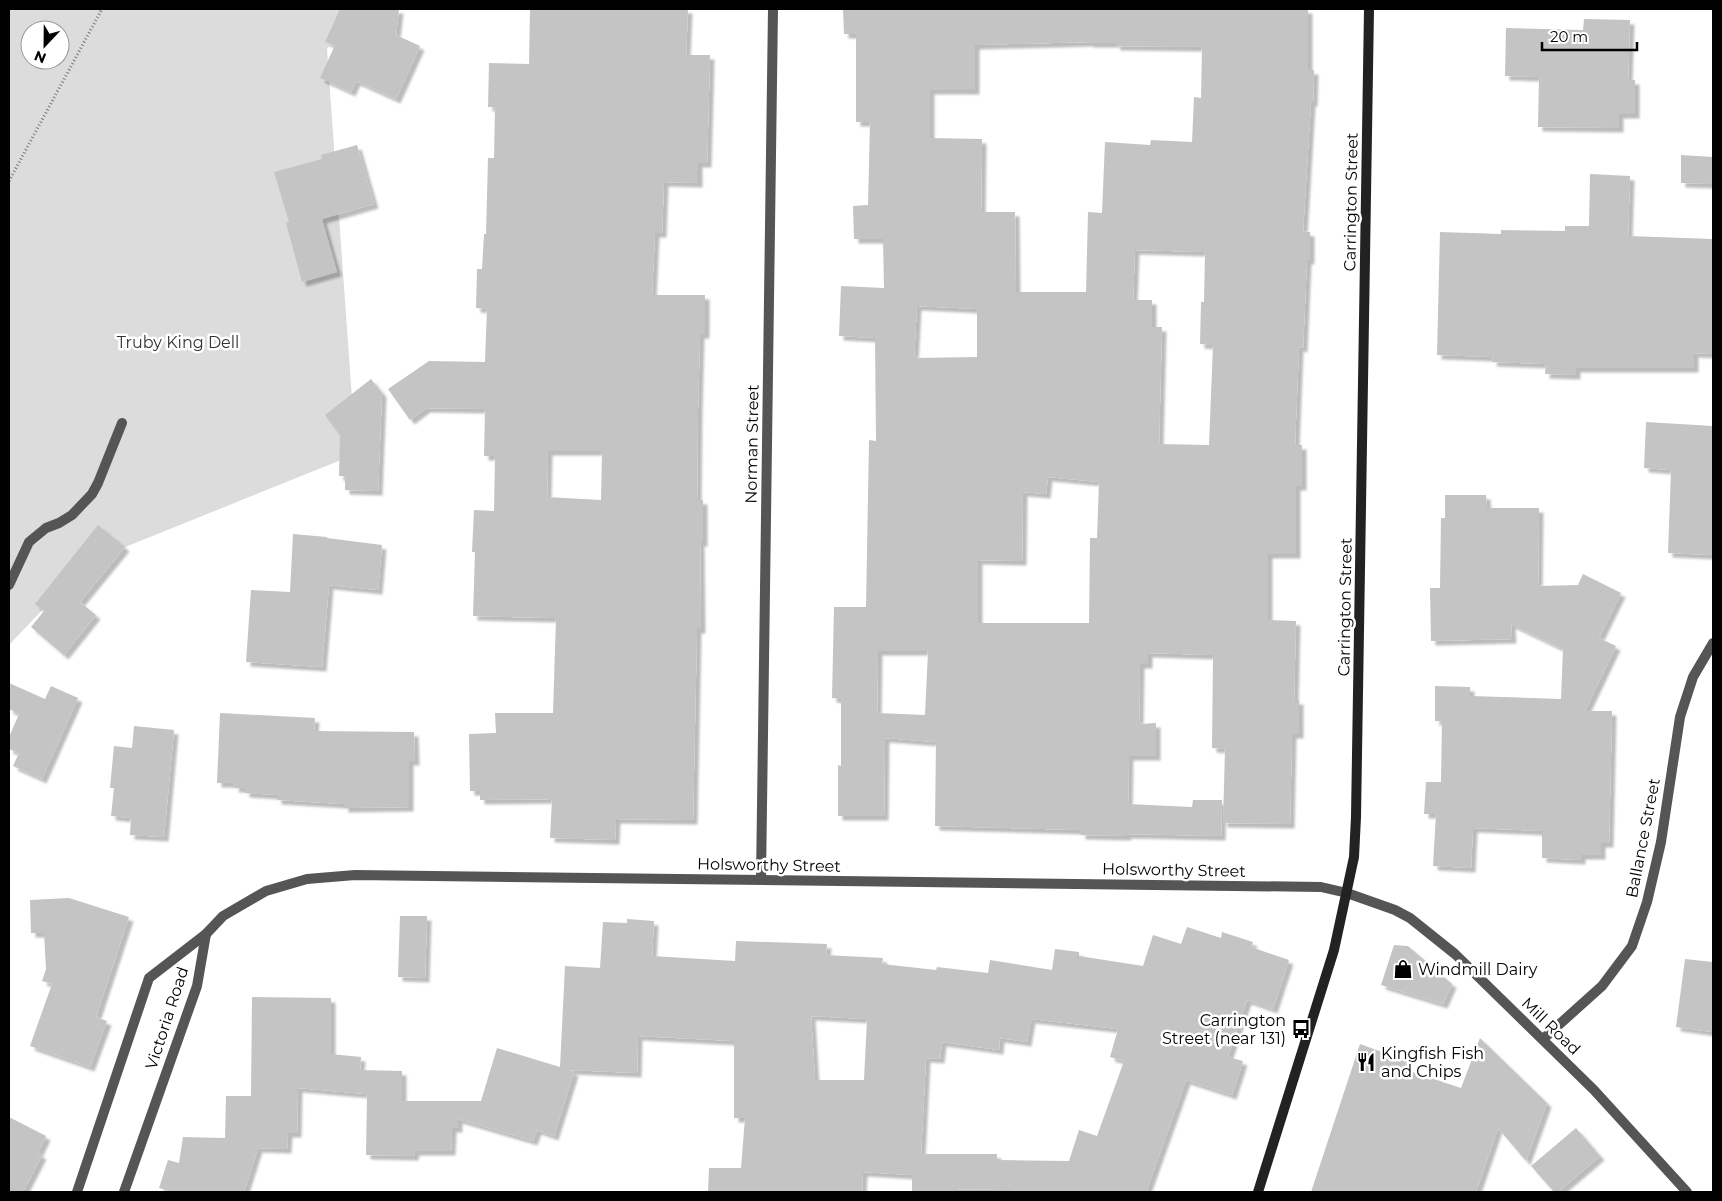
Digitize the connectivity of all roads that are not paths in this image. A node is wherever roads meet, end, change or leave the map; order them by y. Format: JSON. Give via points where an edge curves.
{"nodes":[{"id":1,"x":773,"y":9,"type":"edge"},
{"id":2,"x":1369,"y":9,"type":"edge"},
{"id":3,"x":122,"y":423,"type":"dead end"},
{"id":4,"x":9,"y":585,"type":"edge"},
{"id":5,"x":1713,"y":643,"type":"edge"},
{"id":6,"x":761,"y":879,"type":"junction"},
{"id":7,"x":1347,"y":893,"type":"junction"},
{"id":8,"x":206,"y":934,"type":"junction"},
{"id":9,"x":1543,"y":1039,"type":"junction"},
{"id":10,"x":77,"y":1192,"type":"edge"},
{"id":11,"x":124,"y":1192,"type":"edge"},
{"id":12,"x":1258,"y":1192,"type":"edge"},
{"id":13,"x":1688,"y":1192,"type":"edge"}],
"edges":[{"from":1,"to":6,"type":"street","name":"Norman Street"},
{"from":2,"to":7,"type":"main road","name":"Carrington Street","via":[[1356,818],[1354,857]]},
{"from":3,"to":4,"type":"street","via":[[92,494],[72,515],[46,528],[29,542]]},
{"from":5,"to":9,"type":"street","name":"Ballance Street","via":[[1693,677],[1680,717],[1661,842],[1647,902],[1632,946],[1602,986]]},
{"from":6,"to":7,"type":"street","name":"Holsworthy Street","via":[[1321,887]]},
{"from":6,"to":8,"type":"street","name":"Holsworthy Street","via":[[355,875],[307,879],[266,891],[223,916]]},
{"from":7,"to":9,"type":"street","name":"Mill Road","via":[[1410,918],[1455,954]]},
{"from":7,"to":12,"type":"main road","name":"Carrington Street","via":[[1331,959]]},
{"from":8,"to":10,"type":"street","name":"Victoria Road","via":[[149,978]]},
{"from":8,"to":11,"type":"street","name":"Victoria Road","via":[[197,986]]},
{"from":9,"to":13,"type":"street","name":"Mill Road"}]}
